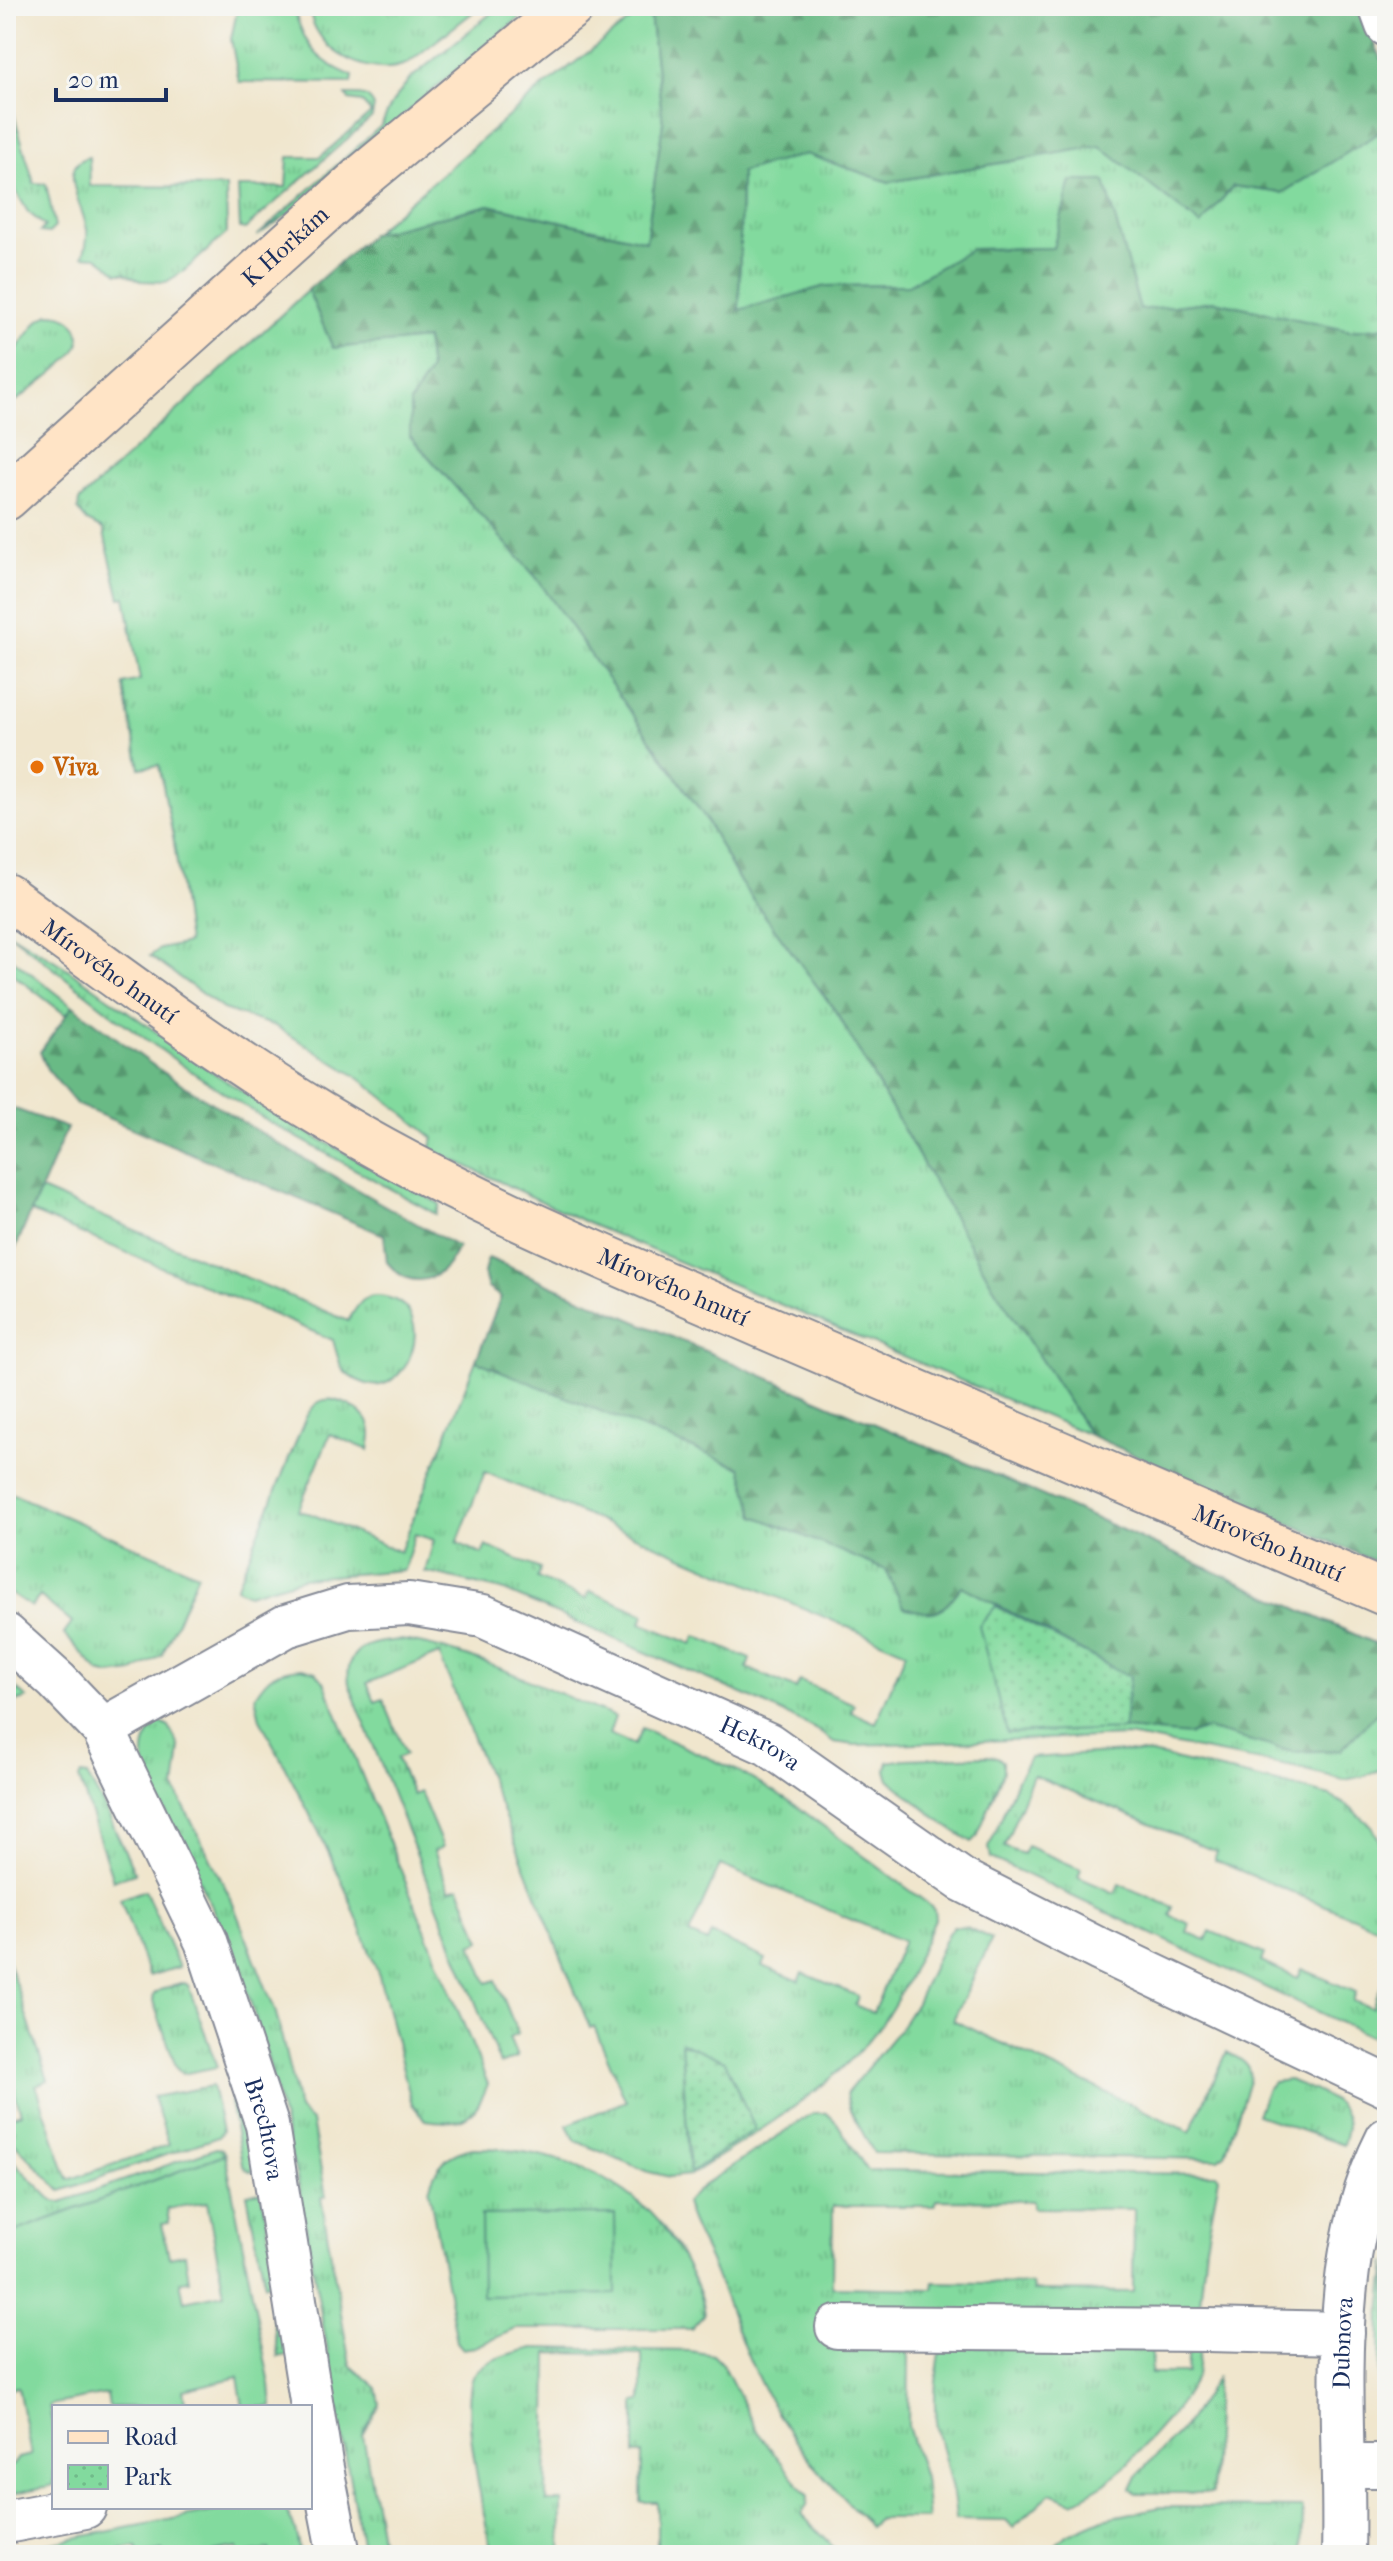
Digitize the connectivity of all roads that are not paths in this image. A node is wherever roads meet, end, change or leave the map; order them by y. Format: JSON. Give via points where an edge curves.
{"nodes":[{"id":1,"x":572,"y":6,"type":"edge"},
{"id":2,"x":1380,"y":6,"type":"edge"},
{"id":3,"x":1387,"y":25,"type":"edge"},
{"id":4,"x":14,"y":486,"type":"edge"},
{"id":5,"x":6,"y":896,"type":"edge"},
{"id":6,"x":1387,"y":1594,"type":"edge"},
{"id":7,"x":6,"y":1635,"type":"edge"},
{"id":8,"x":103,"y":1729,"type":"junction"},
{"id":9,"x":1387,"y":2086,"type":"edge"},
{"id":10,"x":1387,"y":2139,"type":"edge"},
{"id":11,"x":837,"y":2327,"type":"dead end"},
{"id":12,"x":1343,"y":2333,"type":"junction"},
{"id":13,"x":307,"y":2405,"type":"edge"},
{"id":14,"x":312,"y":2436,"type":"edge"},
{"id":15,"x":316,"y":2464,"type":"edge"},
{"id":16,"x":1344,"y":2466,"type":"junction"},
{"id":17,"x":1387,"y":2466,"type":"edge"},
{"id":18,"x":74,"y":2509,"type":"edge"},
{"id":19,"x":6,"y":2522,"type":"edge"},
{"id":20,"x":339,"y":2555,"type":"edge"},
{"id":21,"x":1343,"y":2555,"type":"edge"}],
"edges":[{"from":1,"to":4,"type":"main road","name":"K Horkám","via":[[361,178]]},
{"from":2,"to":3,"type":"street"},
{"from":5,"to":6,"type":"main road","name":"Mírového hnutí","via":[[243,1064],[425,1172],[637,1271]]},
{"from":7,"to":8,"type":"street","name":"Brechtova"},
{"from":8,"to":9,"type":"street","name":"Hekrova","via":[[286,1626],[348,1607],[409,1604],[483,1616],[768,1744],[962,1880]]},
{"from":8,"to":13,"type":"street","name":"Brechtova","via":[[206,1941],[267,2125]]},
{"from":10,"to":12,"type":"street","name":"Dubnova","via":[[1358,2215]]},
{"from":11,"to":12,"type":"street"},
{"from":12,"to":16,"type":"street","name":"Dubnova"},
{"from":14,"to":15,"type":"street","name":"Brechtova"},
{"from":15,"to":20,"type":"street","name":"Brechtova"},
{"from":16,"to":17,"type":"street"},
{"from":16,"to":21,"type":"street","name":"Dubnova"},
{"from":18,"to":19,"type":"street"}]}
